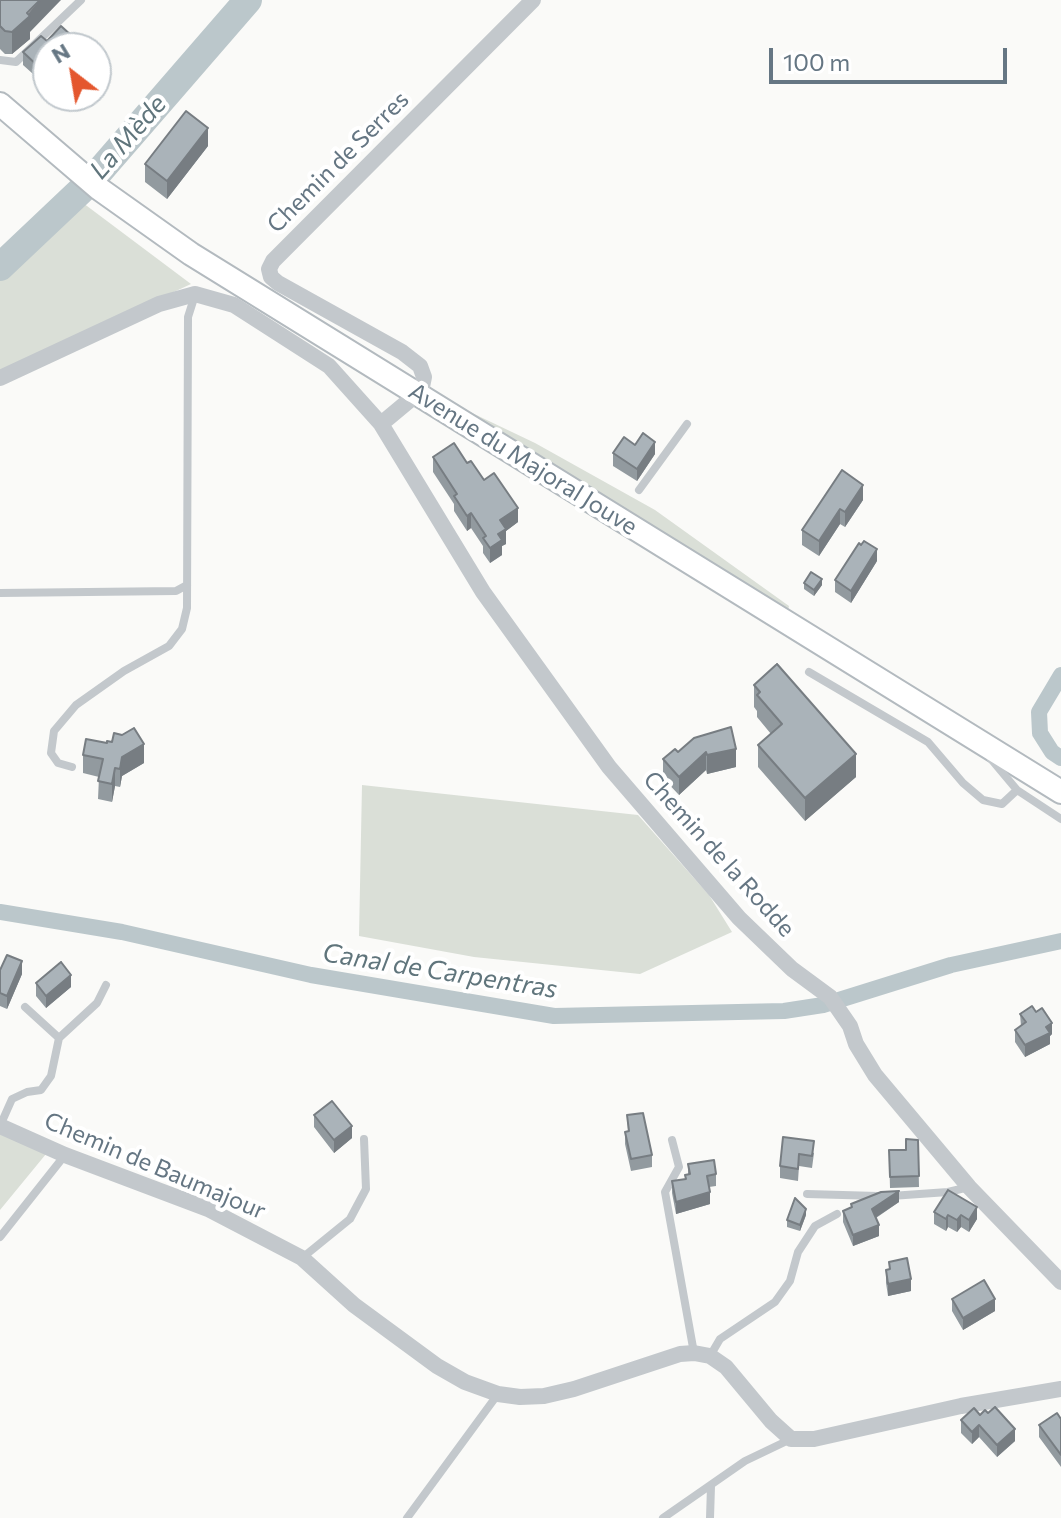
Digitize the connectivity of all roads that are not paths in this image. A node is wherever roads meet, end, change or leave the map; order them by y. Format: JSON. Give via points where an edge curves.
{"nodes":[{"id":1,"x":81,"y":0,"type":"edge"},
{"id":2,"x":533,"y":0,"type":"edge"},
{"id":3,"x":0,"y":60,"type":"edge"},
{"id":4,"x":0,"y":104,"type":"edge"},
{"id":5,"x":195,"y":294,"type":"junction"},
{"id":6,"x":0,"y":378,"type":"edge"},
{"id":7,"x":417,"y":394,"type":"junction"},
{"id":8,"x":381,"y":424,"type":"junction"},
{"id":9,"x":687,"y":424,"type":"dead end"},
{"id":10,"x":639,"y":490,"type":"dead end"},
{"id":11,"x":187,"y":585,"type":"junction"},
{"id":12,"x":0,"y":593,"type":"edge"},
{"id":13,"x":809,"y":672,"type":"dead end"},
{"id":14,"x":978,"y":743,"type":"junction"},
{"id":15,"x":72,"y":767,"type":"dead end"},
{"id":16,"x":1017,"y":790,"type":"junction"},
{"id":17,"x":1061,"y":792,"type":"edge"},
{"id":18,"x":1061,"y":819,"type":"edge"},
{"id":19,"x":106,"y":985,"type":"dead end"},
{"id":20,"x":25,"y":1007,"type":"dead end"},
{"id":21,"x":59,"y":1038,"type":"junction"},
{"id":22,"x":0,"y":1126,"type":"edge"},
{"id":23,"x":364,"y":1139,"type":"dead end"},
{"id":24,"x":672,"y":1140,"type":"dead end"},
{"id":25,"x":65,"y":1155,"type":"junction"},
{"id":26,"x":969,"y":1187,"type":"junction"},
{"id":27,"x":807,"y":1194,"type":"dead end"},
{"id":28,"x":837,"y":1214,"type":"dead end"},
{"id":29,"x":0,"y":1237,"type":"edge"},
{"id":30,"x":302,"y":1258,"type":"junction"},
{"id":31,"x":1061,"y":1282,"type":"edge"},
{"id":32,"x":702,"y":1354,"type":"junction"},
{"id":33,"x":1061,"y":1389,"type":"edge"},
{"id":34,"x":498,"y":1394,"type":"junction"},
{"id":35,"x":791,"y":1439,"type":"junction"},
{"id":36,"x":711,"y":1486,"type":"junction"},
{"id":37,"x":407,"y":1518,"type":"edge"},
{"id":38,"x":663,"y":1518,"type":"edge"},
{"id":39,"x":710,"y":1518,"type":"edge"}],
"edges":[{"from":1,"to":3,"type":"lane","via":[[16,62]]},
{"from":2,"to":7,"type":"street","name":"Chemin de Serres","via":[[269,269],[278,283],[412,359],[424,377]]},
{"from":4,"to":7,"type":"main road","name":"Avenue du Majoral Jouve","via":[[98,188],[191,254]]},
{"from":5,"to":6,"type":"street","via":[[159,304]]},
{"from":5,"to":8,"type":"street","via":[[234,305],[329,366]]},
{"from":5,"to":11,"type":"lane","via":[[188,317]]},
{"from":7,"to":8,"type":"street"},
{"from":7,"to":14,"type":"main road","name":"Avenue du Majoral Jouve"},
{"from":8,"to":26,"type":"street","name":"Chemin de la Rodde","via":[[483,592],[609,767],[739,918],[835,1004],[875,1075]]},
{"from":9,"to":10,"type":"lane"},
{"from":11,"to":12,"type":"lane","via":[[176,591]]},
{"from":11,"to":15,"type":"lane","via":[[182,629],[169,646],[76,705],[54,731],[51,753],[58,763]]},
{"from":13,"to":16,"type":"lane","via":[[928,742],[983,800],[1002,804]]},
{"from":14,"to":16,"type":"lane"},
{"from":14,"to":17,"type":"main road","name":"Avenue du Majoral Jouve"},
{"from":16,"to":18,"type":"lane"},
{"from":19,"to":21,"type":"lane","via":[[97,1003]]},
{"from":20,"to":21,"type":"lane"},
{"from":21,"to":22,"type":"lane","via":[[51,1076],[41,1090],[12,1099]]},
{"from":22,"to":25,"type":"street","name":"Chemin de Baumajour"},
{"from":23,"to":30,"type":"lane","via":[[366,1189],[350,1219]]},
{"from":24,"to":32,"type":"lane","via":[[679,1167],[665,1192]]},
{"from":25,"to":29,"type":"lane"},
{"from":25,"to":30,"type":"street","name":"Chemin de Baumajour","via":[[208,1209]]},
{"from":26,"to":27,"type":"lane","via":[[865,1197]]},
{"from":26,"to":31,"type":"street","name":"Chemin de la Rodde"},
{"from":28,"to":32,"type":"lane","via":[[815,1226],[775,1302]]},
{"from":30,"to":34,"type":"street","name":"Chemin de Baumajour","via":[[354,1305],[437,1366]]},
{"from":32,"to":34,"type":"street","name":"Chemin de Baumajour","via":[[680,1354],[544,1396]]},
{"from":32,"to":35,"type":"street","via":[[726,1367]]},
{"from":33,"to":35,"type":"street","via":[[814,1439]]},
{"from":34,"to":37,"type":"lane"},
{"from":35,"to":36,"type":"lane","via":[[745,1461]]},
{"from":36,"to":38,"type":"lane"},
{"from":36,"to":39,"type":"lane"}]}
